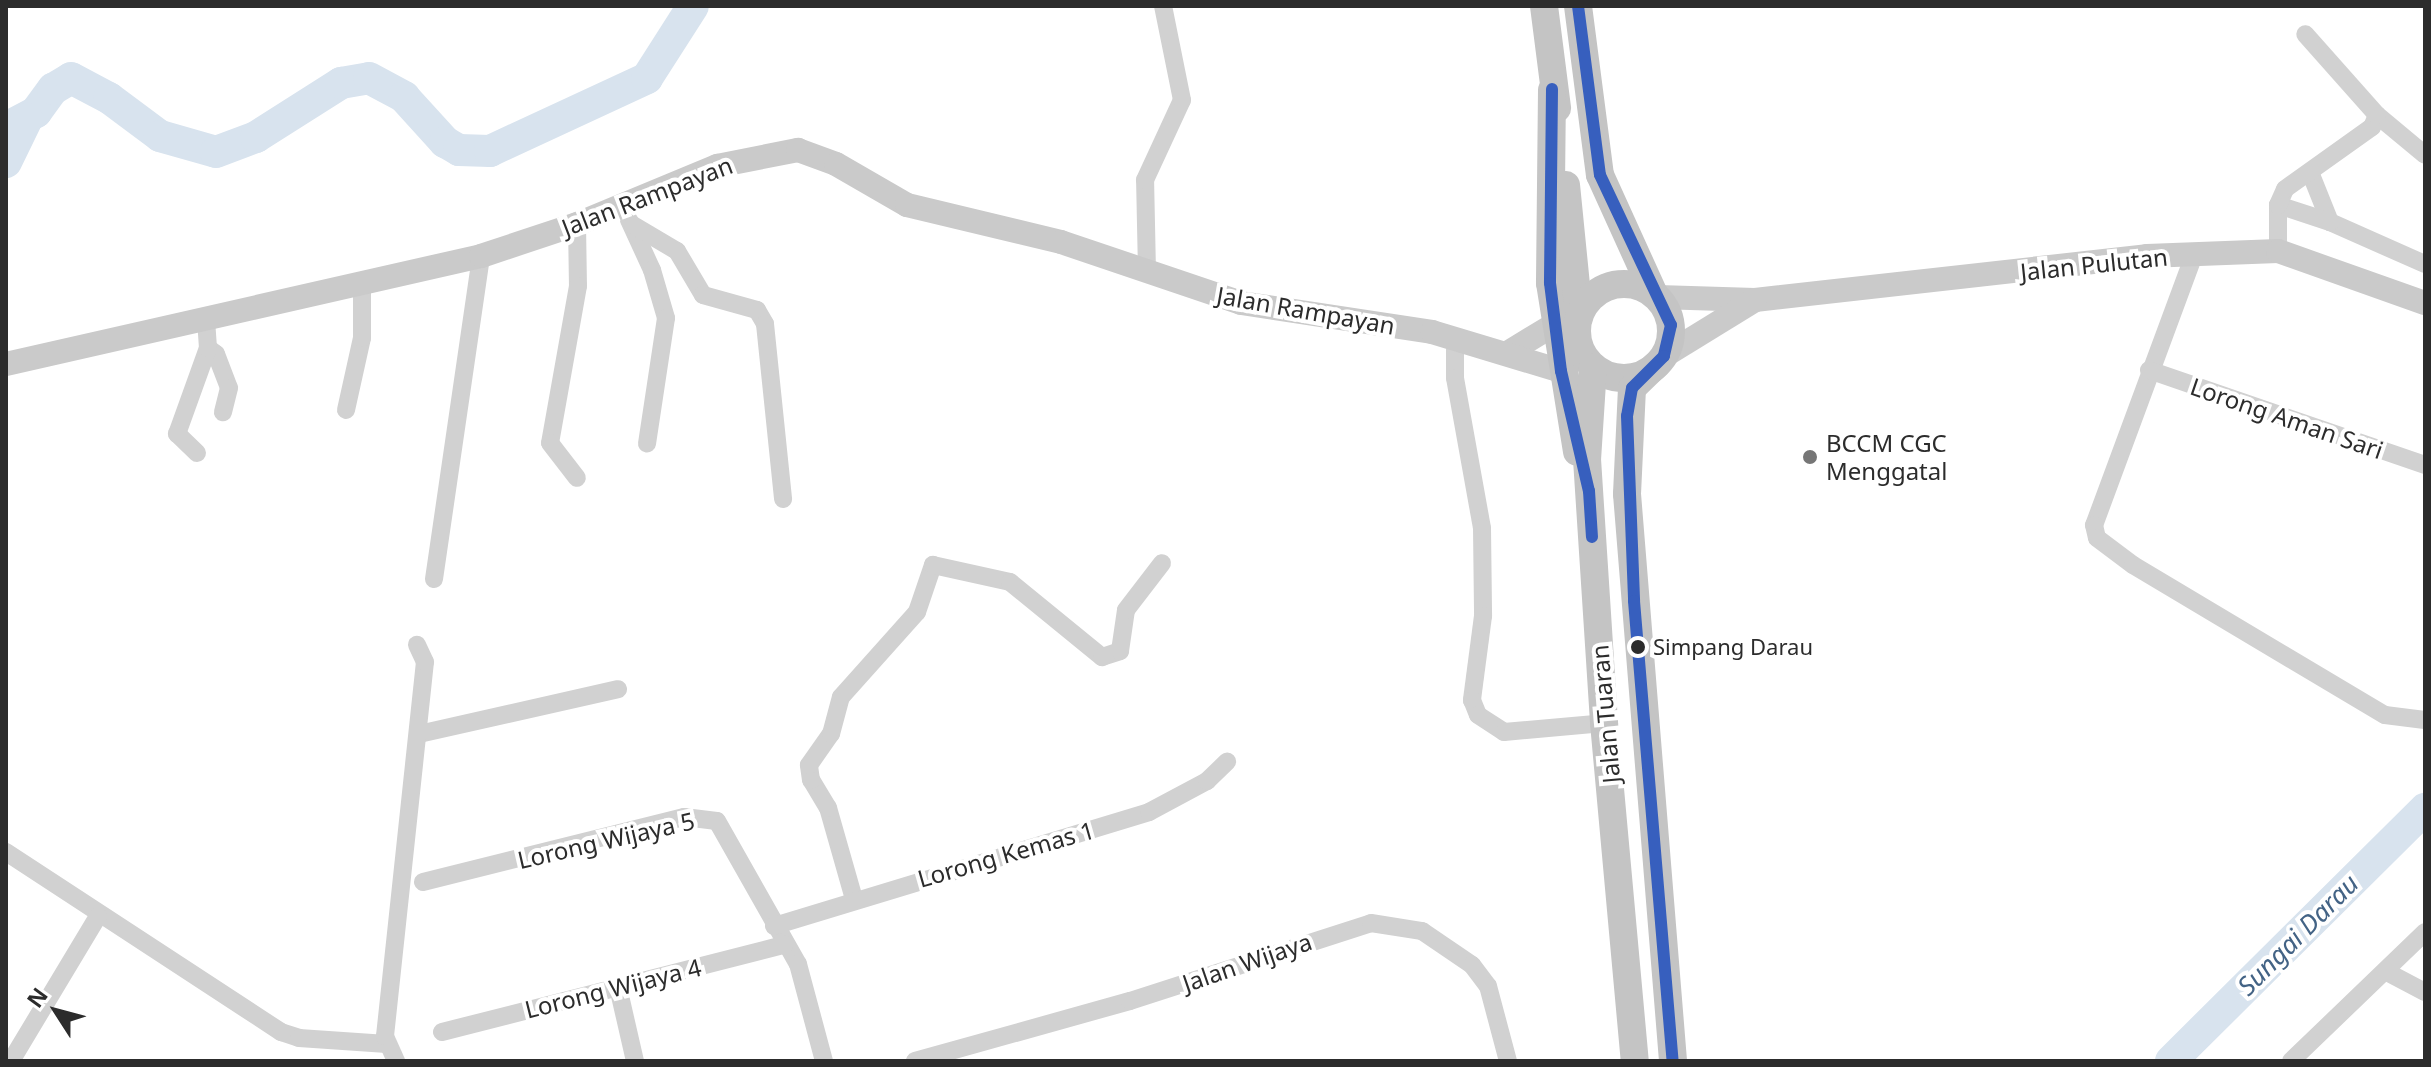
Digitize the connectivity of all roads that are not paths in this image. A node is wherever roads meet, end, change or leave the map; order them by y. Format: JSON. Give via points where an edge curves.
{"nodes":[{"id":1,"x":1163,"y":6,"type":"edge"},
{"id":2,"x":1544,"y":6,"type":"edge"},
{"id":3,"x":1558,"y":6,"type":"edge"},
{"id":4,"x":1578,"y":6,"type":"edge"},
{"id":5,"x":2305,"y":34,"type":"dead end"},
{"id":6,"x":1551,"y":77,"type":"junction"},
{"id":7,"x":2377,"y":115,"type":"junction"},
{"id":8,"x":2425,"y":155,"type":"edge"},
{"id":9,"x":2310,"y":172,"type":"junction"},
{"id":10,"x":2278,"y":205,"type":"junction"},
{"id":11,"x":626,"y":216,"type":"junction"},
{"id":12,"x":2330,"y":222,"type":"junction"},
{"id":13,"x":577,"y":224,"type":"junction"},
{"id":14,"x":2278,"y":251,"type":"junction"},
{"id":15,"x":2194,"y":255,"type":"junction"},
{"id":16,"x":481,"y":256,"type":"junction"},
{"id":17,"x":2425,"y":264,"type":"edge"},
{"id":18,"x":1147,"y":272,"type":"junction"},
{"id":19,"x":362,"y":285,"type":"junction"},
{"id":20,"x":1656,"y":296,"type":"junction"},
{"id":21,"x":1755,"y":300,"type":"junction"},
{"id":22,"x":2425,"y":303,"type":"edge"},
{"id":23,"x":206,"y":319,"type":"junction"},
{"id":24,"x":1567,"y":320,"type":"junction"},
{"id":25,"x":1455,"y":338,"type":"junction"},
{"id":26,"x":208,"y":348,"type":"junction"},
{"id":27,"x":1509,"y":352,"type":"junction"},
{"id":28,"x":1660,"y":360,"type":"junction"},
{"id":29,"x":6,"y":364,"type":"edge"},
{"id":30,"x":1593,"y":367,"type":"junction"},
{"id":31,"x":2149,"y":370,"type":"junction"},
{"id":32,"x":1561,"y":371,"type":"junction"},
{"id":33,"x":346,"y":410,"type":"dead end"},
{"id":34,"x":223,"y":412,"type":"dead end"},
{"id":35,"x":647,"y":444,"type":"dead end"},
{"id":36,"x":197,"y":453,"type":"dead end"},
{"id":37,"x":2425,"y":465,"type":"edge"},
{"id":38,"x":577,"y":478,"type":"dead end"},
{"id":39,"x":1589,"y":491,"type":"junction"},
{"id":40,"x":783,"y":499,"type":"dead end"},
{"id":41,"x":1162,"y":563,"type":"dead end"},
{"id":42,"x":434,"y":579,"type":"dead end"},
{"id":43,"x":417,"y":645,"type":"dead end"},
{"id":44,"x":618,"y":689,"type":"dead end"},
{"id":45,"x":2425,"y":720,"type":"edge"},
{"id":46,"x":1604,"y":723,"type":"junction"},
{"id":47,"x":419,"y":734,"type":"junction"},
{"id":48,"x":1227,"y":762,"type":"dead end"},
{"id":49,"x":6,"y":852,"type":"edge"},
{"id":50,"x":423,"y":882,"type":"dead end"},
{"id":51,"x":854,"y":899,"type":"junction"},
{"id":52,"x":98,"y":916,"type":"junction"},
{"id":53,"x":774,"y":926,"type":"junction"},
{"id":54,"x":2425,"y":932,"type":"edge"},
{"id":55,"x":784,"y":945,"type":"junction"},
{"id":56,"x":2385,"y":971,"type":"junction"},
{"id":57,"x":618,"y":987,"type":"junction"},
{"id":58,"x":2425,"y":992,"type":"edge"},
{"id":59,"x":442,"y":1032,"type":"dead end"},
{"id":60,"x":991,"y":1042,"type":"junction"},
{"id":61,"x":387,"y":1044,"type":"junction"},
{"id":62,"x":11,"y":1061,"type":"edge"},
{"id":63,"x":396,"y":1061,"type":"edge"},
{"id":64,"x":635,"y":1061,"type":"edge"},
{"id":65,"x":824,"y":1061,"type":"edge"},
{"id":66,"x":915,"y":1061,"type":"edge"},
{"id":67,"x":995,"y":1061,"type":"edge"},
{"id":68,"x":1508,"y":1061,"type":"edge"},
{"id":69,"x":1635,"y":1061,"type":"edge"},
{"id":70,"x":1673,"y":1061,"type":"edge"},
{"id":71,"x":2291,"y":1061,"type":"edge"}],
"edges":[{"from":1,"to":18,"type":"street","via":[[1182,100],[1145,180]]},
{"from":2,"to":6,"type":"main road"},
{"from":3,"to":6,"type":"main road","via":[[1562,44]]},
{"from":4,"to":20,"type":"main road","via":[[1600,175]]},
{"from":5,"to":7,"type":"street"},
{"from":6,"to":24,"type":"main road","via":[[1559,115]]},
{"from":7,"to":8,"type":"street"},
{"from":7,"to":9,"type":"street","via":[[2372,127]]},
{"from":9,"to":10,"type":"street","via":[[2285,189]]},
{"from":9,"to":12,"type":"street"},
{"from":10,"to":12,"type":"street"},
{"from":10,"to":14,"type":"street"},
{"from":11,"to":13,"type":"street","name":"Jalan Rampayan"},
{"from":11,"to":18,"type":"street","name":"Jalan Rampayan","via":[[717,166],[798,150],[836,164],[907,205],[1061,242]]},
{"from":11,"to":35,"type":"street","via":[[666,318]]},
{"from":11,"to":40,"type":"street","via":[[677,251],[703,295],[757,310],[765,324]]},
{"from":12,"to":17,"type":"street"},
{"from":13,"to":16,"type":"street","name":"Jalan Rampayan"},
{"from":13,"to":38,"type":"street","via":[[578,286],[550,443]]},
{"from":14,"to":15,"type":"street","name":"Jalan Pulutan"},
{"from":14,"to":22,"type":"street","name":"Jalan Pulutan"},
{"from":15,"to":21,"type":"street","name":"Jalan Pulutan"},
{"from":15,"to":31,"type":"street"},
{"from":16,"to":19,"type":"street","name":"Jalan Rampayan"},
{"from":16,"to":42,"type":"street"},
{"from":18,"to":25,"type":"street","name":"Jalan Rampayan","via":[[1241,303]]},
{"from":19,"to":23,"type":"street","name":"Jalan Rampayan"},
{"from":19,"to":33,"type":"street","via":[[362,338]]},
{"from":20,"to":21,"type":"street","name":"Jalan Pulutan"},
{"from":20,"to":24,"type":"main road","via":[[1634,284],[1611,285]]},
{"from":20,"to":28,"type":"main road","via":[[1671,325]]},
{"from":21,"to":28,"type":"street","name":"Jalan Pulutan"},
{"from":23,"to":26,"type":"street"},
{"from":23,"to":29,"type":"street","name":"Jalan Rampayan"},
{"from":24,"to":27,"type":"street"},
{"from":24,"to":30,"type":"main road"},
{"from":24,"to":32,"type":"main road"},
{"from":25,"to":27,"type":"street","name":"Jalan Rampayan"},
{"from":25,"to":46,"type":"street","via":[[1455,378],[1482,528],[1483,616],[1472,700],[1478,715],[1504,732]]},
{"from":26,"to":34,"type":"street","via":[[216,354],[229,388]]},
{"from":26,"to":36,"type":"street","via":[[177,434]]},
{"from":27,"to":32,"type":"street","name":"Jalan Rampayan"},
{"from":28,"to":30,"type":"main road","via":[[1625,378]]},
{"from":28,"to":70,"type":"main road","name":"Jalan Tuaran","via":[[1632,388],[1627,494]]},
{"from":30,"to":39,"type":"main road","name":"Jalan Tuaran"},
{"from":31,"to":37,"type":"street","name":"Lorong Aman Sari"},
{"from":31,"to":45,"type":"street","via":[[2094,525],[2097,538],[2133,565],[2385,715]]},
{"from":32,"to":39,"type":"main road"},
{"from":39,"to":46,"type":"main road","name":"Jalan Tuaran"},
{"from":41,"to":51,"type":"street","via":[[1126,610],[1120,651],[1102,657],[1010,582],[933,565],[917,612],[841,697],[831,734],[809,765],[811,780],[828,808]]},
{"from":43,"to":47,"type":"street","via":[[425,662]]},
{"from":44,"to":47,"type":"street"},
{"from":46,"to":69,"type":"main road","name":"Jalan Tuaran"},
{"from":47,"to":61,"type":"street","via":[[391,944]]},
{"from":48,"to":51,"type":"street","name":"Lorong Kemas 1","via":[[1207,781],[1149,812]]},
{"from":49,"to":52,"type":"street"},
{"from":50,"to":53,"type":"street","name":"Lorong Wijaya 5","via":[[684,817],[706,817],[717,821]]},
{"from":51,"to":53,"type":"street","name":"Lorong Kemas 1"},
{"from":52,"to":61,"type":"street","via":[[176,960],[281,1032]]},
{"from":52,"to":62,"type":"street"},
{"from":53,"to":55,"type":"street","name":"Lorong Wijaya 5"},
{"from":54,"to":56,"type":"street"},
{"from":55,"to":57,"type":"street","name":"Lorong Wijaya 4"},
{"from":55,"to":65,"type":"street","name":"Lorong Wijaya 5","via":[[809,989]]},
{"from":56,"to":58,"type":"street"},
{"from":56,"to":71,"type":"street"},
{"from":57,"to":59,"type":"street","name":"Lorong Wijaya 4"},
{"from":57,"to":64,"type":"street"},
{"from":60,"to":66,"type":"street","name":"Jalan Wijaya"},
{"from":60,"to":67,"type":"street"},
{"from":60,"to":68,"type":"street","name":"Jalan Wijaya","via":[[1357,924],[1386,924],[1422,931],[1451,946],[1480,973],[1501,1023]]},
{"from":61,"to":63,"type":"street"}]}
